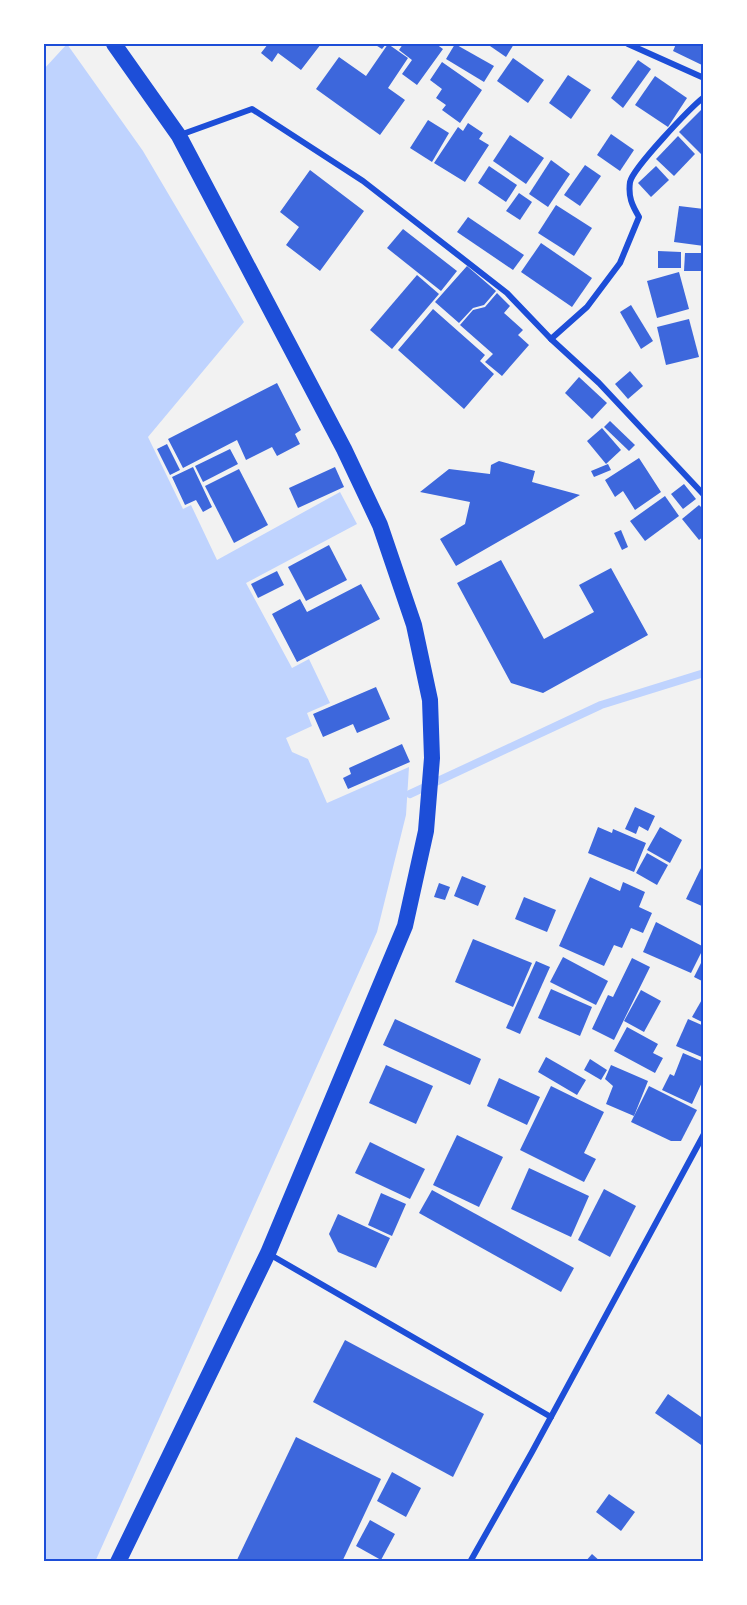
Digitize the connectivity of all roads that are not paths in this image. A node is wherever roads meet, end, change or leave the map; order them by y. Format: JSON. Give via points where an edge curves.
{"nodes":[{"id":1,"x":114,"y":44,"type":"edge"},
{"id":2,"x":628,"y":44,"type":"edge"},
{"id":3,"x":704,"y":78,"type":"edge"},
{"id":4,"x":704,"y":97,"type":"edge"},
{"id":5,"x":179,"y":136,"type":"junction"},
{"id":6,"x":551,"y":339,"type":"junction"},
{"id":7,"x":704,"y":495,"type":"edge"},
{"id":8,"x":704,"y":1134,"type":"edge"},
{"id":9,"x":268,"y":1253,"type":"junction"},
{"id":10,"x":551,"y":1417,"type":"junction"},
{"id":11,"x":118,"y":1562,"type":"edge"},
{"id":12,"x":470,"y":1562,"type":"edge"}],
"edges":[{"from":1,"to":5,"type":"highway"},
{"from":2,"to":3,"type":"street"},
{"from":4,"to":6,"type":"street","via":[[670,130],[631,179],[629,200],[639,217],[620,263],[586,307]]},
{"from":5,"to":6,"type":"street","via":[[252,109],[363,181],[507,293]]},
{"from":5,"to":9,"type":"highway","via":[[344,448],[380,525],[414,625],[430,700],[432,758],[426,831],[405,926]]},
{"from":6,"to":7,"type":"street","via":[[599,383]]},
{"from":8,"to":10,"type":"street"},
{"from":9,"to":10,"type":"street"},
{"from":9,"to":11,"type":"highway"},
{"from":10,"to":12,"type":"street"}]}
